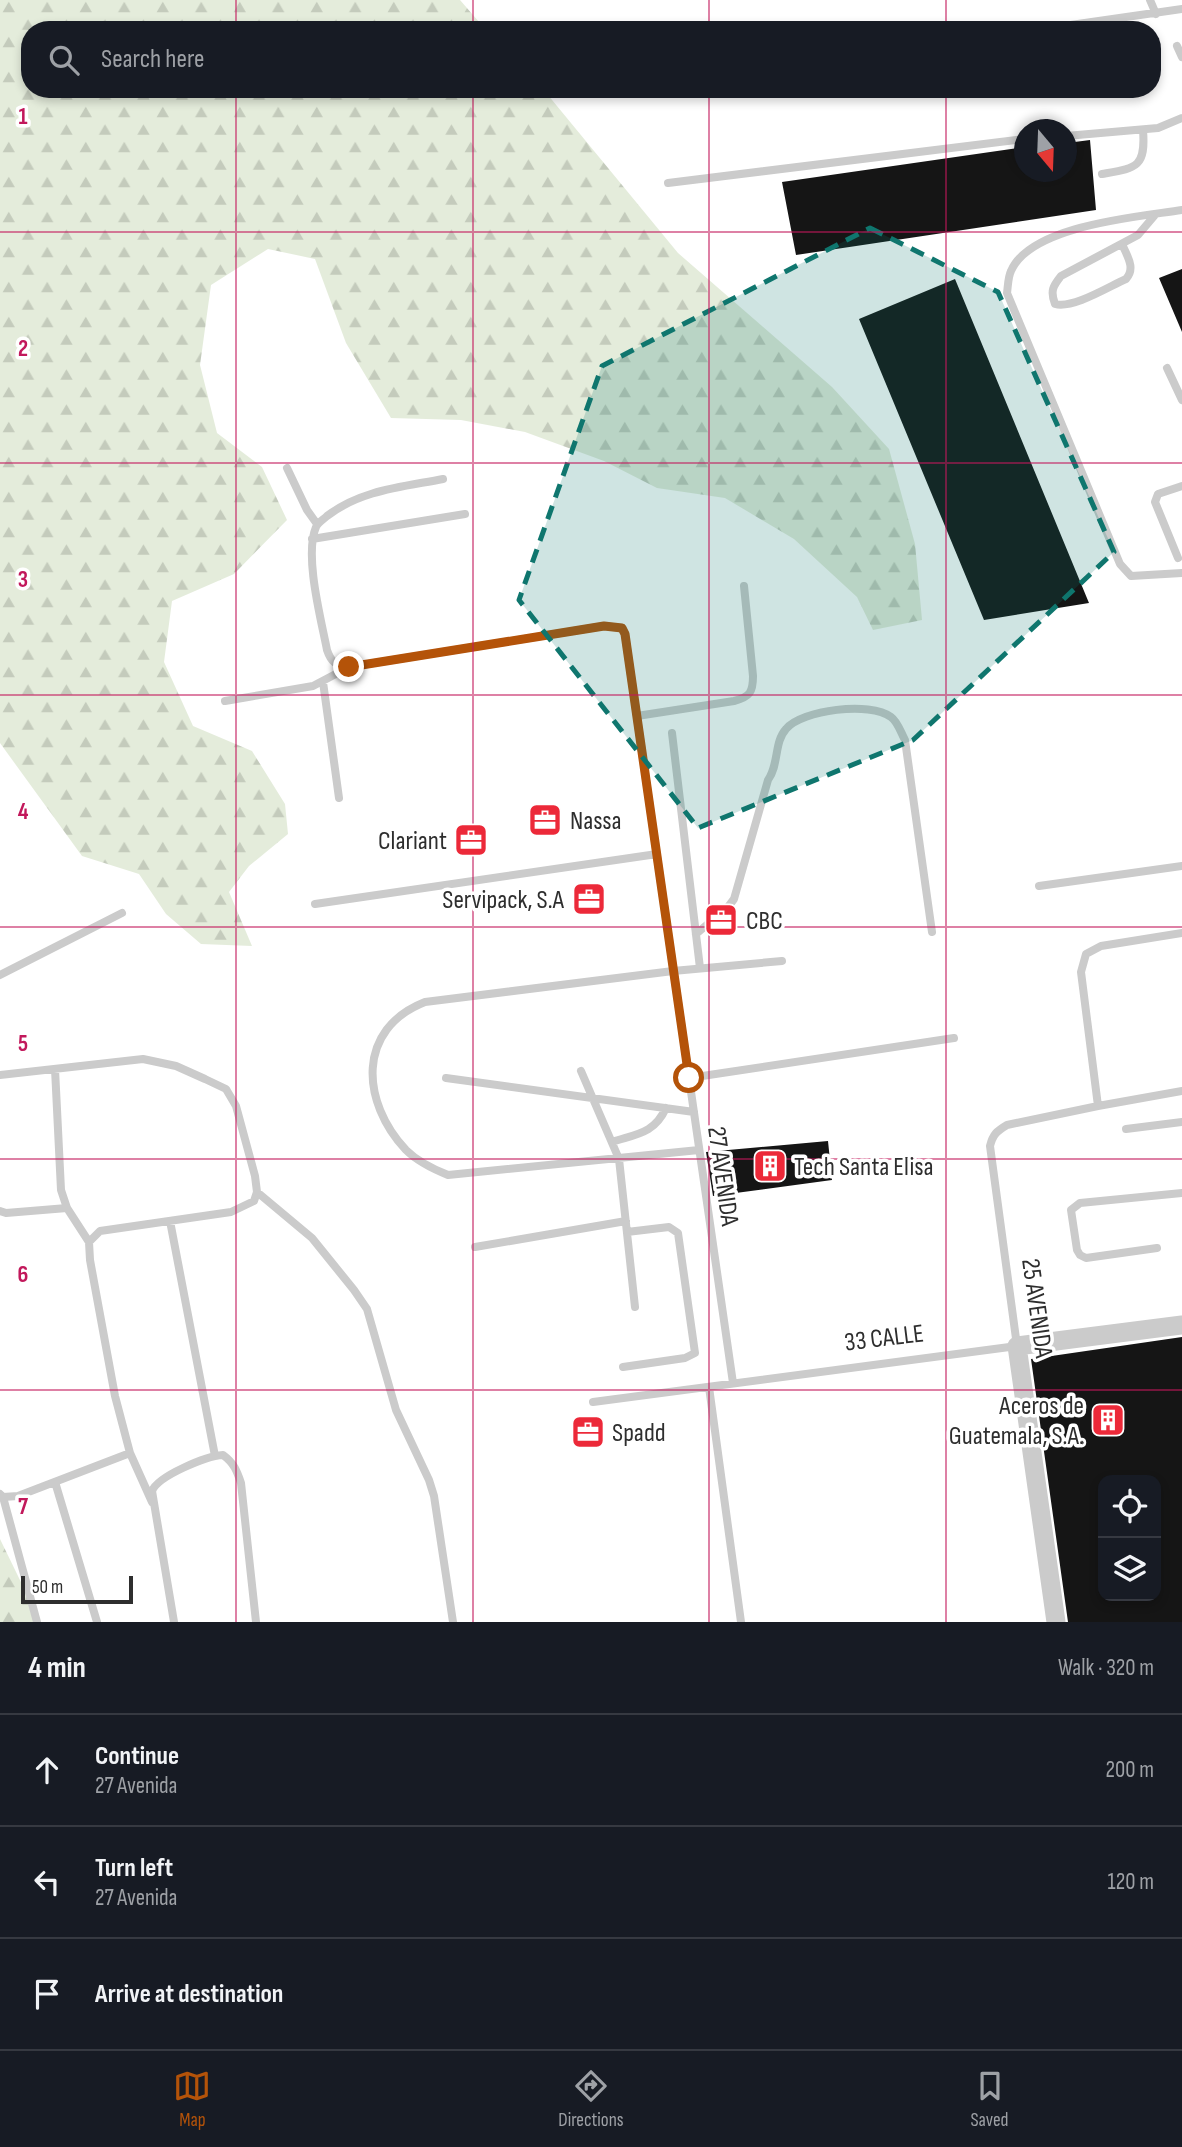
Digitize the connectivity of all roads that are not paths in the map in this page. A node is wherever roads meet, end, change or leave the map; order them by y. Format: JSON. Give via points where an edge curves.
{"nodes":[{"id":1,"x":1150,"y":0,"type":"edge"},
{"id":2,"x":1182,"y":9,"type":"edge"},
{"id":3,"x":1156,"y":14,"type":"junction"},
{"id":4,"x":1104,"y":21,"type":"edge"},
{"id":5,"x":1177,"y":46,"type":"dead end"},
{"id":6,"x":1182,"y":57,"type":"edge"},
{"id":7,"x":1182,"y":118,"type":"edge"},
{"id":8,"x":1143,"y":130,"type":"junction"},
{"id":9,"x":1077,"y":135,"type":"edge"},
{"id":10,"x":1014,"y":140,"type":"edge"},
{"id":11,"x":1102,"y":174,"type":"dead end"},
{"id":12,"x":668,"y":183,"type":"dead end"},
{"id":13,"x":1182,"y":210,"type":"edge"},
{"id":14,"x":1156,"y":215,"type":"junction"},
{"id":15,"x":1122,"y":244,"type":"junction"},
{"id":16,"x":1167,"y":368,"type":"dead end"},
{"id":17,"x":1182,"y":400,"type":"edge"},
{"id":18,"x":287,"y":468,"type":"dead end"},
{"id":19,"x":443,"y":479,"type":"dead end"},
{"id":20,"x":1182,"y":486,"type":"edge"},
{"id":21,"x":465,"y":513,"type":"dead end"},
{"id":22,"x":317,"y":524,"type":"junction"},
{"id":23,"x":312,"y":539,"type":"junction"},
{"id":24,"x":1178,"y":558,"type":"dead end"},
{"id":25,"x":1182,"y":573,"type":"edge"},
{"id":26,"x":744,"y":586,"type":"dead end"},
{"id":27,"x":349,"y":667,"type":"junction"},
{"id":28,"x":323,"y":682,"type":"junction"},
{"id":29,"x":225,"y":701,"type":"dead end"},
{"id":30,"x":637,"y":716,"type":"junction"},
{"id":31,"x":672,"y":733,"type":"dead end"},
{"id":32,"x":339,"y":798,"type":"dead end"},
{"id":33,"x":657,"y":854,"type":"junction"},
{"id":34,"x":1182,"y":866,"type":"edge"},
{"id":35,"x":1039,"y":886,"type":"dead end"},
{"id":36,"x":315,"y":904,"type":"dead end"},
{"id":37,"x":122,"y":913,"type":"dead end"},
{"id":38,"x":932,"y":932,"type":"dead end"},
{"id":39,"x":1182,"y":933,"type":"edge"},
{"id":40,"x":696,"y":934,"type":"junction"},
{"id":41,"x":782,"y":961,"type":"dead end"},
{"id":42,"x":700,"y":968,"type":"junction"},
{"id":43,"x":673,"y":971,"type":"junction"},
{"id":44,"x":0,"y":975,"type":"edge"},
{"id":45,"x":954,"y":1038,"type":"dead end"},
{"id":46,"x":55,"y":1069,"type":"junction"},
{"id":47,"x":581,"y":1071,"type":"dead end"},
{"id":48,"x":0,"y":1075,"type":"edge"},
{"id":49,"x":689,"y":1078,"type":"junction"},
{"id":50,"x":446,"y":1079,"type":"dead end"},
{"id":51,"x":1182,"y":1091,"type":"edge"},
{"id":52,"x":593,"y":1099,"type":"junction"},
{"id":53,"x":1098,"y":1106,"type":"junction"},
{"id":54,"x":666,"y":1108,"type":"junction"},
{"id":55,"x":694,"y":1112,"type":"junction"},
{"id":56,"x":1182,"y":1122,"type":"edge"},
{"id":57,"x":1126,"y":1129,"type":"dead end"},
{"id":58,"x":611,"y":1142,"type":"junction"},
{"id":59,"x":699,"y":1150,"type":"junction"},
{"id":60,"x":619,"y":1159,"type":"junction"},
{"id":61,"x":257,"y":1192,"type":"junction"},
{"id":62,"x":1182,"y":1193,"type":"edge"},
{"id":63,"x":67,"y":1208,"type":"junction"},
{"id":64,"x":0,"y":1211,"type":"edge"},
{"id":65,"x":170,"y":1221,"type":"junction"},
{"id":66,"x":626,"y":1221,"type":"junction"},
{"id":67,"x":627,"y":1232,"type":"junction"},
{"id":68,"x":89,"y":1242,"type":"junction"},
{"id":69,"x":475,"y":1247,"type":"dead end"},
{"id":70,"x":1157,"y":1248,"type":"dead end"},
{"id":71,"x":635,"y":1307,"type":"dead end"},
{"id":72,"x":1182,"y":1325,"type":"edge"},
{"id":73,"x":1017,"y":1346,"type":"junction"},
{"id":74,"x":623,"y":1367,"type":"dead end"},
{"id":75,"x":733,"y":1382,"type":"junction"},
{"id":76,"x":709,"y":1387,"type":"junction"},
{"id":77,"x":593,"y":1402,"type":"dead end"},
{"id":78,"x":130,"y":1453,"type":"junction"},
{"id":79,"x":215,"y":1456,"type":"junction"},
{"id":80,"x":55,"y":1482,"type":"junction"},
{"id":81,"x":1,"y":1495,"type":"edge"},
{"id":82,"x":152,"y":1502,"type":"junction"},
{"id":83,"x":37,"y":1622,"type":"edge"},
{"id":84,"x":97,"y":1622,"type":"edge"},
{"id":85,"x":174,"y":1622,"type":"edge"},
{"id":86,"x":257,"y":1622,"type":"edge"},
{"id":87,"x":453,"y":1622,"type":"edge"},
{"id":88,"x":741,"y":1622,"type":"edge"},
{"id":89,"x":1056,"y":1622,"type":"edge"}],
"edges":[{"from":1,"to":3,"type":"lane"},
{"from":2,"to":3,"type":"lane"},
{"from":3,"to":4,"type":"lane"},
{"from":5,"to":6,"type":"lane"},
{"from":7,"to":8,"type":"lane"},
{"from":8,"to":9,"type":"lane"},
{"from":8,"to":11,"type":"lane","via":[[1140,162]]},
{"from":10,"to":12,"type":"lane"},
{"from":13,"to":14,"type":"lane"},
{"from":14,"to":15,"type":"lane","via":[[1138,235]]},
{"from":14,"to":25,"type":"lane","via":[[1083,226],[1039,243],[1010,272],[1007,293],[1120,564],[1131,576]]},
{"from":15,"to":15,"type":"lane","via":[[1061,276],[1053,287],[1055,303],[1063,306],[1126,279],[1131,268]]},
{"from":16,"to":17,"type":"lane"},
{"from":18,"to":22,"type":"lane"},
{"from":19,"to":22,"type":"lane","via":[[361,495]]},
{"from":20,"to":24,"type":"lane","via":[[1155,497]]},
{"from":21,"to":23,"type":"lane"},
{"from":22,"to":23,"type":"lane"},
{"from":23,"to":27,"type":"lane","via":[[327,650],[338,666]]},
{"from":26,"to":30,"type":"lane","via":[[753,676],[748,696]]},
{"from":27,"to":28,"type":"lane"},
{"from":27,"to":30,"type":"lane","name":"27 AVENIDA","via":[[618,626],[625,634]]},
{"from":28,"to":29,"type":"lane"},
{"from":28,"to":32,"type":"lane"},
{"from":30,"to":33,"type":"lane","name":"27 AVENIDA"},
{"from":31,"to":40,"type":"lane"},
{"from":33,"to":36,"type":"lane"},
{"from":33,"to":43,"type":"lane","name":"27 AVENIDA"},
{"from":34,"to":35,"type":"lane"},
{"from":37,"to":44,"type":"lane"},
{"from":38,"to":40,"type":"lane","via":[[905,740],[891,717],[874,710],[845,709],[800,718],[783,731],[734,899]]},
{"from":39,"to":53,"type":"lane","via":[[1101,946],[1086,954],[1081,972]]},
{"from":40,"to":42,"type":"lane"},
{"from":41,"to":42,"type":"lane"},
{"from":42,"to":43,"type":"lane"},
{"from":43,"to":49,"type":"lane","name":"27 AVENIDA"},
{"from":43,"to":60,"type":"lane","via":[[425,1002],[392,1021],[374,1054],[372,1086],[387,1124],[407,1151],[448,1175]]},
{"from":45,"to":49,"type":"lane"},
{"from":46,"to":48,"type":"lane"},
{"from":46,"to":61,"type":"lane","via":[[143,1059],[176,1066],[226,1089],[236,1106]]},
{"from":46,"to":63,"type":"lane","via":[[61,1190]]},
{"from":47,"to":52,"type":"lane"},
{"from":49,"to":55,"type":"lane","name":"27 AVENIDA"},
{"from":50,"to":52,"type":"lane"},
{"from":51,"to":53,"type":"lane"},
{"from":52,"to":54,"type":"lane"},
{"from":52,"to":58,"type":"lane"},
{"from":53,"to":73,"type":"lane","name":"25 AVENIDA","via":[[1007,1125],[996,1131],[990,1146]]},
{"from":54,"to":55,"type":"lane"},
{"from":54,"to":58,"type":"lane","via":[[652,1129]]},
{"from":55,"to":59,"type":"lane","name":"27 AVENIDA"},
{"from":56,"to":57,"type":"lane"},
{"from":58,"to":60,"type":"lane"},
{"from":59,"to":60,"type":"lane"},
{"from":59,"to":75,"type":"lane","name":"27 AVENIDA"},
{"from":60,"to":66,"type":"lane"},
{"from":61,"to":65,"type":"lane","via":[[248,1206],[231,1212]]},
{"from":61,"to":87,"type":"lane","via":[[312,1238],[367,1310],[396,1410],[434,1496]]},
{"from":62,"to":70,"type":"lane","via":[[1080,1203],[1071,1210],[1077,1250],[1086,1258]]},
{"from":63,"to":64,"type":"lane"},
{"from":63,"to":68,"type":"lane"},
{"from":65,"to":68,"type":"lane","via":[[100,1231]]},
{"from":65,"to":79,"type":"lane"},
{"from":66,"to":67,"type":"lane"},
{"from":66,"to":69,"type":"lane"},
{"from":67,"to":71,"type":"lane"},
{"from":67,"to":74,"type":"lane","via":[[669,1227],[678,1233],[695,1350],[685,1358]]},
{"from":68,"to":78,"type":"lane"},
{"from":72,"to":73,"type":"street","name":"33 CALLE"},
{"from":73,"to":75,"type":"lane","name":"33 CALLE"},
{"from":73,"to":89,"type":"street","name":"25 AVENIDA"},
{"from":75,"to":76,"type":"lane","name":"33 CALLE"},
{"from":76,"to":77,"type":"lane","name":"33 CALLE"},
{"from":76,"to":88,"type":"lane"},
{"from":78,"to":80,"type":"lane"},
{"from":78,"to":82,"type":"lane"},
{"from":79,"to":82,"type":"lane","via":[[155,1484]]},
{"from":79,"to":86,"type":"lane","via":[[231,1461],[241,1483]]},
{"from":80,"to":81,"type":"lane","via":[[18,1496]]},
{"from":80,"to":84,"type":"lane"},
{"from":81,"to":83,"type":"lane"},
{"from":82,"to":85,"type":"lane"}]}
